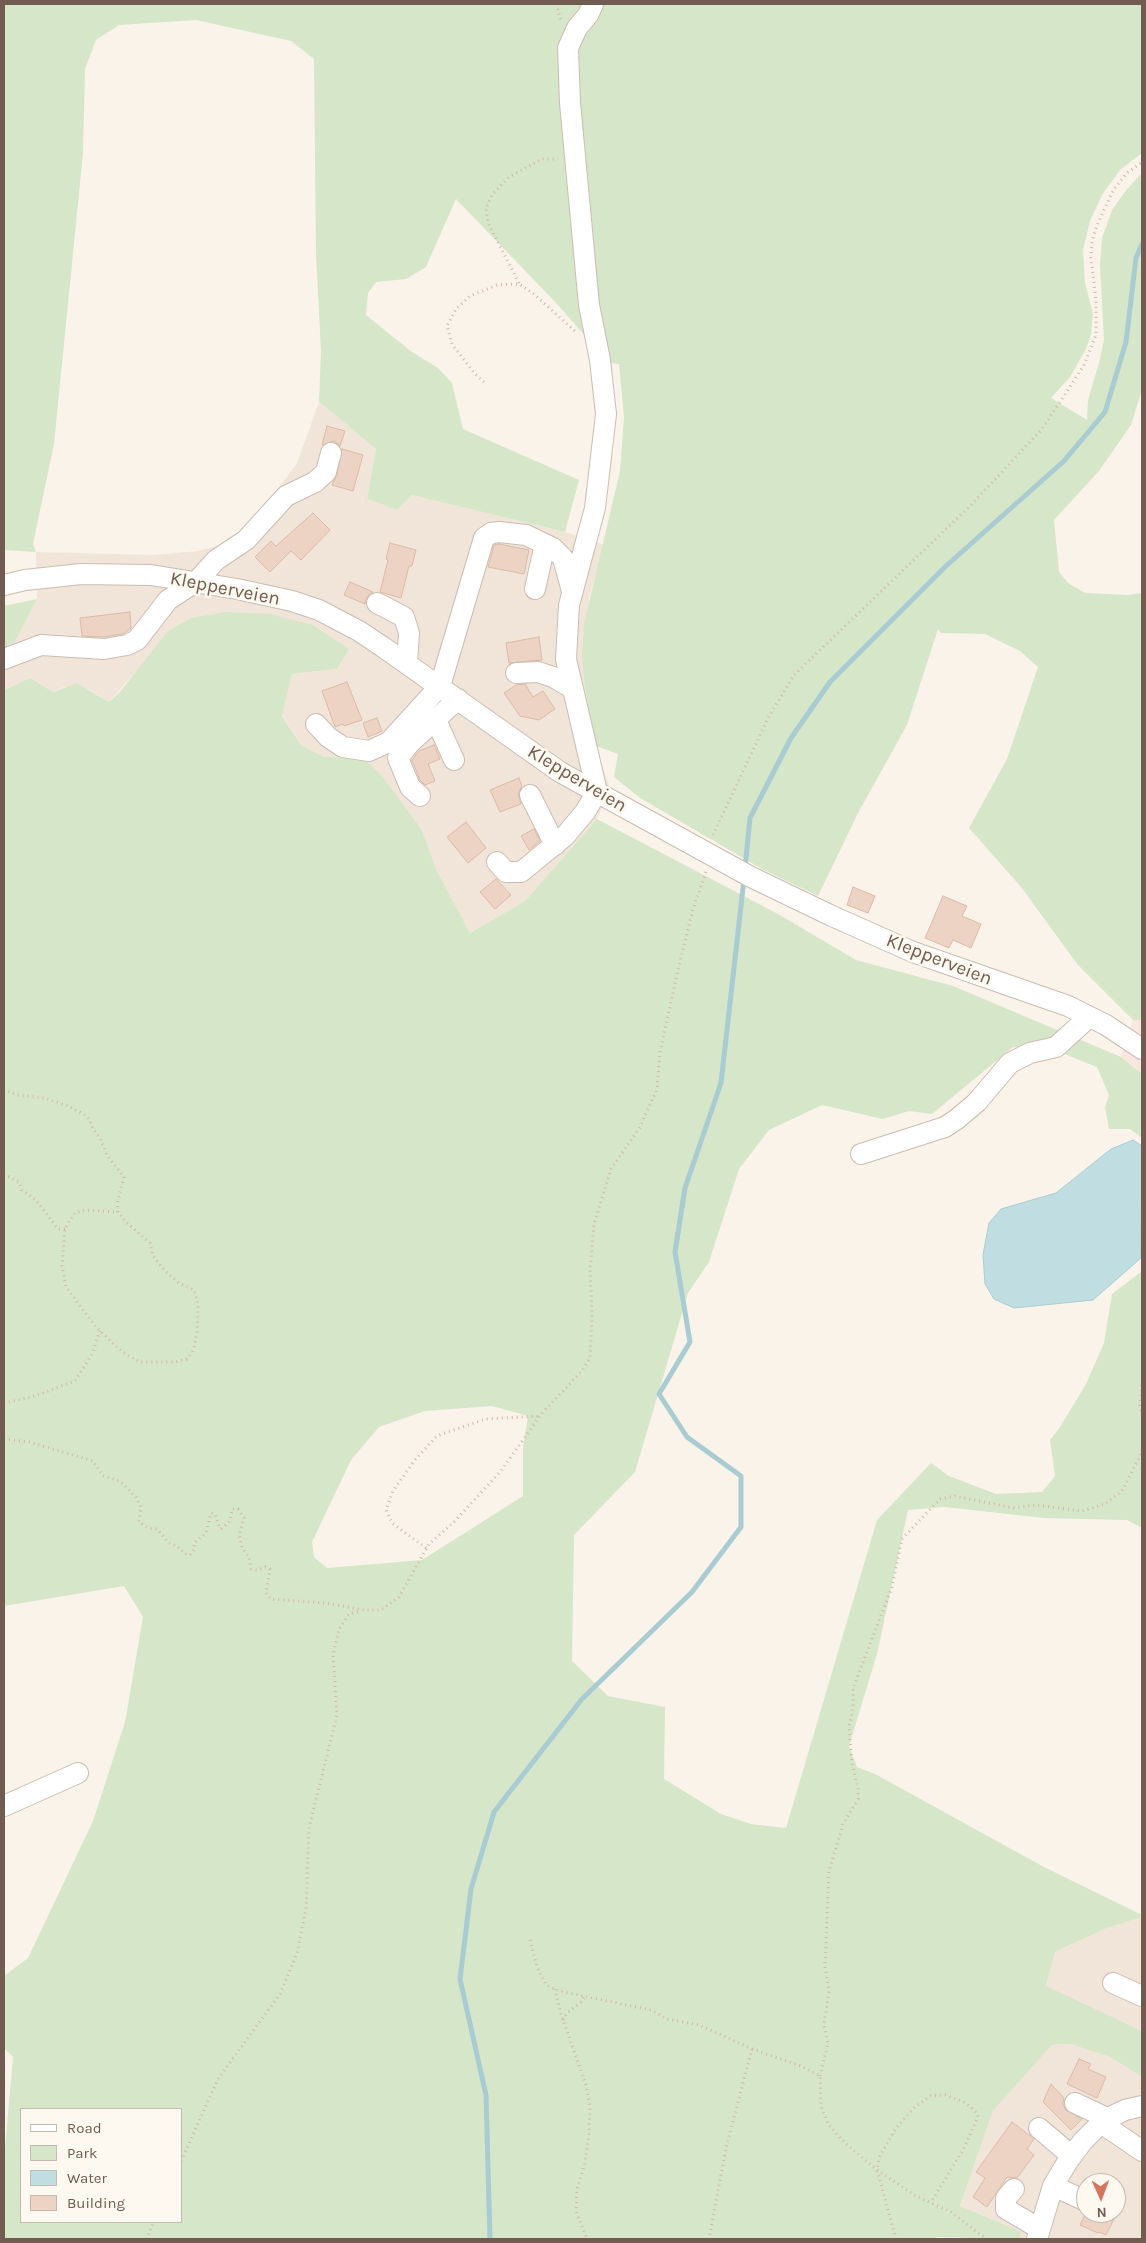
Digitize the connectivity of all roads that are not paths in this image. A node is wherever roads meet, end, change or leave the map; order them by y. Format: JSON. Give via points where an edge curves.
{"nodes":[{"id":1,"x":593,"y":4,"type":"edge"},
{"id":2,"x":331,"y":453,"type":"dead end"},
{"id":3,"x":545,"y":544,"type":"junction"},
{"id":4,"x":197,"y":581,"type":"junction"},
{"id":5,"x":4,"y":585,"type":"edge"},
{"id":6,"x":535,"y":590,"type":"dead end"},
{"id":7,"x":572,"y":591,"type":"junction"},
{"id":8,"x":377,"y":603,"type":"dead end"},
{"id":9,"x":4,"y":659,"type":"edge"},
{"id":10,"x":407,"y":664,"type":"junction"},
{"id":11,"x":516,"y":673,"type":"dead end"},
{"id":12,"x":440,"y":686,"type":"junction"},
{"id":13,"x":572,"y":688,"type":"junction"},
{"id":14,"x":458,"y":699,"type":"junction"},
{"id":15,"x":436,"y":720,"type":"junction"},
{"id":16,"x":316,"y":724,"type":"dead end"},
{"id":17,"x":454,"y":760,"type":"dead end"},
{"id":18,"x":597,"y":792,"type":"junction"},
{"id":19,"x":530,"y":795,"type":"dead end"},
{"id":20,"x":420,"y":796,"type":"dead end"},
{"id":21,"x":555,"y":845,"type":"junction"},
{"id":22,"x":496,"y":862,"type":"dead end"},
{"id":23,"x":1089,"y":1017,"type":"junction"},
{"id":24,"x":1142,"y":1049,"type":"edge"},
{"id":25,"x":861,"y":1154,"type":"dead end"},
{"id":26,"x":78,"y":1773,"type":"dead end"},
{"id":27,"x":4,"y":1806,"type":"edge"},
{"id":28,"x":1113,"y":1982,"type":"dead end"},
{"id":29,"x":1142,"y":1996,"type":"edge"},
{"id":30,"x":1075,"y":2103,"type":"dead end"},
{"id":31,"x":1142,"y":2106,"type":"edge"},
{"id":32,"x":1104,"y":2121,"type":"junction"},
{"id":33,"x":1039,"y":2128,"type":"dead end"},
{"id":34,"x":1142,"y":2151,"type":"edge"},
{"id":35,"x":1072,"y":2156,"type":"junction"},
{"id":36,"x":1053,"y":2186,"type":"junction"},
{"id":37,"x":1014,"y":2189,"type":"dead end"},
{"id":38,"x":1076,"y":2196,"type":"edge"},
{"id":39,"x":1038,"y":2234,"type":"edge"}],
"edges":[{"from":1,"to":7,"type":"street","via":[[568,48],[570,104],[589,305],[606,414],[595,508]]},
{"from":2,"to":4,"type":"street","via":[[326,472],[315,482],[286,496],[246,540],[216,560]]},
{"from":3,"to":6,"type":"street"},
{"from":3,"to":7,"type":"street","via":[[563,558]]},
{"from":3,"to":12,"type":"street","via":[[513,533],[491,533],[484,538]]},
{"from":4,"to":5,"type":"street","name":"Klepperveien","via":[[151,575],[81,574]]},
{"from":4,"to":9,"type":"street","via":[[168,600],[137,640],[126,645],[104,649],[41,645]]},
{"from":4,"to":10,"type":"street","name":"Klepperveien","via":[[318,610],[359,631]]},
{"from":7,"to":13,"type":"street","via":[[566,658]]},
{"from":8,"to":10,"type":"street","via":[[404,617],[409,633]]},
{"from":10,"to":12,"type":"street","name":"Klepperveien"},
{"from":11,"to":13,"type":"street","via":[[538,672]]},
{"from":12,"to":14,"type":"street","name":"Klepperveien"},
{"from":12,"to":16,"type":"street","via":[[389,742],[374,749],[343,747]]},
{"from":13,"to":18,"type":"street"},
{"from":14,"to":15,"type":"street"},
{"from":14,"to":18,"type":"street","name":"Klepperveien","via":[[527,750]]},
{"from":15,"to":17,"type":"street"},
{"from":15,"to":20,"type":"street","via":[[408,744],[398,758],[410,787]]},
{"from":18,"to":21,"type":"street","via":[[585,812]]},
{"from":18,"to":23,"type":"street","name":"Klepperveien","via":[[751,877],[832,916],[913,952],[1048,998]]},
{"from":19,"to":21,"type":"street"},
{"from":21,"to":22,"type":"street","via":[[521,872],[506,872]]},
{"from":23,"to":24,"type":"street","name":"Klepperveien"},
{"from":23,"to":25,"type":"street","via":[[1056,1047],[1030,1053],[1010,1063],[977,1102],[945,1127]]},
{"from":26,"to":27,"type":"street"},
{"from":28,"to":29,"type":"street"},
{"from":30,"to":32,"type":"street"},
{"from":31,"to":32,"type":"street","via":[[1125,2110]]},
{"from":32,"to":34,"type":"street"},
{"from":32,"to":35,"type":"street"},
{"from":33,"to":35,"type":"street"},
{"from":35,"to":36,"type":"street"},
{"from":36,"to":38,"type":"street"},
{"from":36,"to":39,"type":"street"},
{"from":37,"to":39,"type":"street","via":[[1006,2198],[1006,2209]]}]}
